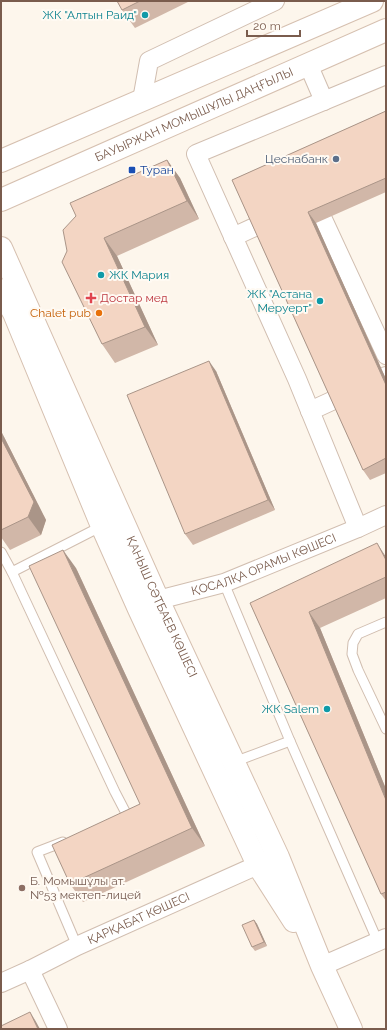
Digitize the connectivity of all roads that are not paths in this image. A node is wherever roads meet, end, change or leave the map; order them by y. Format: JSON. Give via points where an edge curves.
{"nodes":[{"id":1,"x":275,"y":1,"type":"edge"},
{"id":2,"x":372,"y":1,"type":"edge"},
{"id":3,"x":386,"y":30,"type":"edge"},
{"id":4,"x":308,"y":64,"type":"junction"},
{"id":5,"x":386,"y":75,"type":"edge"},
{"id":6,"x":142,"y":100,"type":"junction"},
{"id":7,"x":324,"y":101,"type":"junction"},
{"id":8,"x":1,"y":161,"type":"edge"},
{"id":9,"x":1,"y":200,"type":"edge"},
{"id":10,"x":233,"y":236,"type":"junction"},
{"id":11,"x":1,"y":248,"type":"edge"},
{"id":12,"x":1,"y":290,"type":"edge"},
{"id":13,"x":7,"y":305,"type":"edge"},
{"id":14,"x":386,"y":356,"type":"edge"},
{"id":15,"x":386,"y":376,"type":"edge"},
{"id":16,"x":310,"y":411,"type":"junction"},
{"id":17,"x":386,"y":515,"type":"edge"},
{"id":18,"x":102,"y":526,"type":"junction"},
{"id":19,"x":358,"y":528,"type":"junction"},
{"id":20,"x":1,"y":552,"type":"edge"},
{"id":21,"x":12,"y":572,"type":"junction"},
{"id":22,"x":224,"y":583,"type":"junction"},
{"id":23,"x":148,"y":604,"type":"junction"},
{"id":24,"x":386,"y":622,"type":"edge"},
{"id":25,"x":386,"y":730,"type":"edge"},
{"id":26,"x":290,"y":741,"type":"junction"},
{"id":27,"x":234,"y":762,"type":"junction"},
{"id":28,"x":114,"y":822,"type":"edge"},
{"id":29,"x":72,"y":838,"type":"edge"},
{"id":30,"x":278,"y":856,"type":"junction"},
{"id":31,"x":258,"y":865,"type":"junction"},
{"id":32,"x":382,"y":940,"type":"edge"},
{"id":33,"x":77,"y":946,"type":"junction"},
{"id":34,"x":322,"y":966,"type":"junction"},
{"id":35,"x":30,"y":970,"type":"junction"},
{"id":36,"x":1,"y":983,"type":"edge"},
{"id":37,"x":58,"y":1029,"type":"edge"},
{"id":38,"x":351,"y":1029,"type":"edge"}],
"edges":[{"from":1,"to":6,"type":"street","via":[[150,61]]},
{"from":2,"to":6,"type":"street"},
{"from":3,"to":4,"type":"street","name":"БАУЫРЖАН МОМЫШҰЛЫ ДАҢҒЫЛЫ"},
{"from":4,"to":7,"type":"street"},
{"from":4,"to":9,"type":"street","name":"БАУЫРЖАН МОМЫШҰЛЫ ДАҢҒЫЛЫ"},
{"from":5,"to":7,"type":"street"},
{"from":6,"to":8,"type":"street"},
{"from":7,"to":10,"type":"street","via":[[196,154]]},
{"from":10,"to":14,"type":"street","via":[[309,202]]},
{"from":10,"to":16,"type":"street"},
{"from":11,"to":23,"type":"street","name":"ҚАНЫШ СӘТБАЕВ КӨШЕСІ"},
{"from":12,"to":13,"type":"street","name":"ҚАНЫШ СӘТБАЕВ КӨШЕСІ"},
{"from":13,"to":18,"type":"street","name":"ҚАНЫШ СӘТБАЕВ КӨШЕСІ"},
{"from":15,"to":16,"type":"street"},
{"from":16,"to":19,"type":"street"},
{"from":17,"to":19,"type":"street","name":"ҚОСАЛҚА ОРАМЫ КӨШЕСІ"},
{"from":18,"to":21,"type":"lane"},
{"from":18,"to":23,"type":"street","name":"ҚАНЫШ СӘТБАЕВ КӨШЕСІ"},
{"from":19,"to":22,"type":"street","name":"ҚОСАЛҚА ОРАМЫ КӨШЕСІ"},
{"from":20,"to":21,"type":"lane"},
{"from":21,"to":28,"type":"lane","via":[[128,817]]},
{"from":22,"to":23,"type":"street","name":"ҚОСАЛҚА ОРАМЫ КӨШЕСІ"},
{"from":22,"to":26,"type":"lane"},
{"from":23,"to":27,"type":"street","name":"ҚАНЫШ СӘТБАЕВ КӨШЕСІ"},
{"from":23,"to":31,"type":"street","name":"ҚАНЫШ СӘТБАЕВ КӨШЕСІ"},
{"from":24,"to":25,"type":"lane","via":[[358,634],[353,643],[352,654]]},
{"from":26,"to":27,"type":"lane"},
{"from":26,"to":32,"type":"lane"},
{"from":27,"to":30,"type":"street","name":"ҚАНЫШ СӘТБАЕВ КӨШЕСІ"},
{"from":29,"to":33,"type":"lane","via":[[37,852]]},
{"from":30,"to":31,"type":"street","name":"ҚАРҚАБАТ КӨШЕСІ"},
{"from":30,"to":34,"type":"street","name":"ҚАНЫШ СӘТБАЕВ КӨШЕСІ"},
{"from":31,"to":33,"type":"street","name":"ҚАРҚАБАТ КӨШЕСІ"},
{"from":31,"to":34,"type":"street","name":"ҚАНЫШ СӘТБАЕВ КӨШЕСІ"},
{"from":32,"to":34,"type":"street"},
{"from":33,"to":35,"type":"street","name":"ҚАРҚАБАТ КӨШЕСІ"},
{"from":34,"to":38,"type":"street","name":"ҚАНЫШ СӘТБАЕВ КӨШЕСІ"},
{"from":35,"to":36,"type":"street","name":"ҚАРҚАБАТ КӨШЕСІ"},
{"from":35,"to":37,"type":"street"}]}
